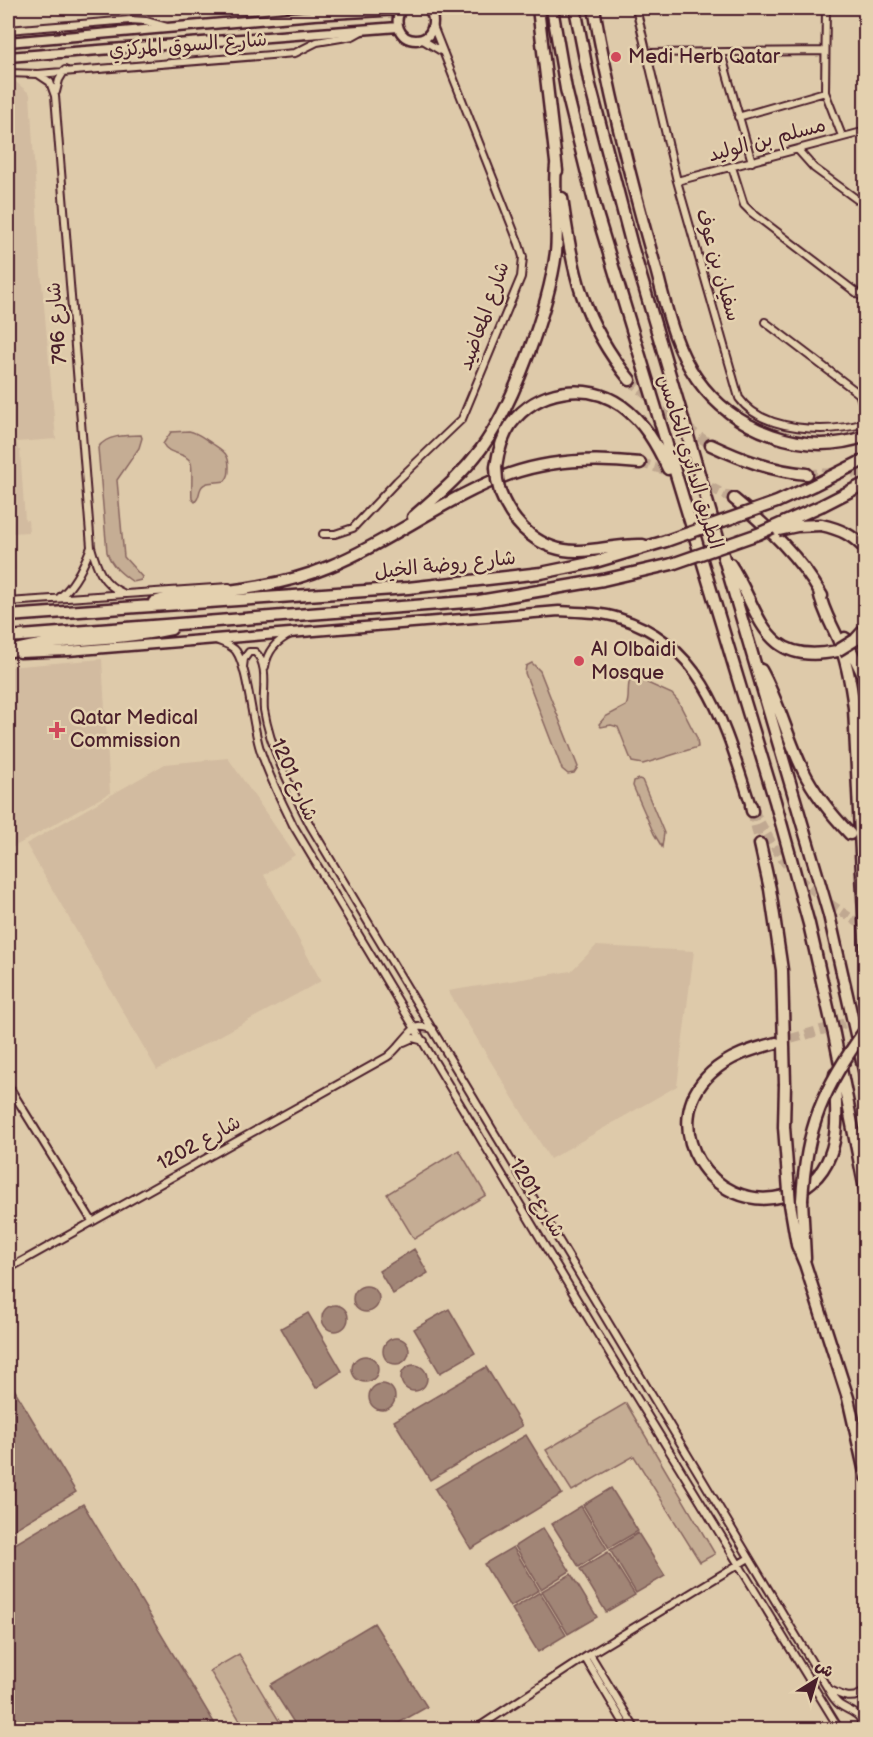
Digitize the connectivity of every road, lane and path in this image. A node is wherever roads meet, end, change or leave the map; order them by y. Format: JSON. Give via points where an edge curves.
{"nodes":[{"id":1,"x":363,"y":8,"type":"edge"},
{"id":2,"x":429,"y":8,"type":"edge"},
{"id":3,"x":435,"y":8,"type":"edge"},
{"id":4,"x":538,"y":8,"type":"edge"},
{"id":5,"x":552,"y":8,"type":"edge"},
{"id":6,"x":576,"y":8,"type":"edge"},
{"id":7,"x":594,"y":8,"type":"edge"},
{"id":8,"x":636,"y":8,"type":"edge"},
{"id":9,"x":826,"y":8,"type":"edge"},
{"id":10,"x":401,"y":9,"type":"edge"},
{"id":11,"x":314,"y":15,"type":"junction"},
{"id":12,"x":433,"y":26,"type":"junction"},
{"id":13,"x":168,"y":27,"type":"junction"},
{"id":14,"x":398,"y":27,"type":"junction"},
{"id":15,"x":367,"y":28,"type":"junction"},
{"id":16,"x":8,"y":30,"type":"edge"},
{"id":17,"x":421,"y":39,"type":"junction"},
{"id":18,"x":8,"y":42,"type":"edge"},
{"id":19,"x":825,"y":51,"type":"junction"},
{"id":20,"x":442,"y":52,"type":"junction"},
{"id":21,"x":646,"y":53,"type":"junction"},
{"id":22,"x":721,"y":53,"type":"junction"},
{"id":23,"x":8,"y":57,"type":"edge"},
{"id":24,"x":65,"y":70,"type":"junction"},
{"id":25,"x":8,"y":73,"type":"edge"},
{"id":26,"x":38,"y":74,"type":"junction"},
{"id":27,"x":825,"y":92,"type":"junction"},
{"id":28,"x":55,"y":96,"type":"junction"},
{"id":29,"x":738,"y":117,"type":"junction"},
{"id":30,"x":866,"y":131,"type":"edge"},
{"id":31,"x":842,"y":136,"type":"junction"},
{"id":32,"x":798,"y":150,"type":"junction"},
{"id":33,"x":752,"y":162,"type":"junction"},
{"id":34,"x":556,"y":165,"type":"junction"},
{"id":35,"x":732,"y":167,"type":"junction"},
{"id":36,"x":676,"y":181,"type":"junction"},
{"id":37,"x":866,"y":207,"type":"edge"},
{"id":38,"x":866,"y":300,"type":"edge"},
{"id":39,"x":765,"y":322,"type":"dead end"},
{"id":40,"x":630,"y":380,"type":"tunnel mouth"},
{"id":41,"x":858,"y":393,"type":"junction"},
{"id":42,"x":866,"y":399,"type":"edge"},
{"id":43,"x":864,"y":424,"type":"edge"},
{"id":44,"x":866,"y":436,"type":"edge"},
{"id":45,"x":711,"y":445,"type":"tunnel mouth"},
{"id":46,"x":866,"y":459,"type":"edge"},
{"id":47,"x":640,"y":463,"type":"tunnel mouth"},
{"id":48,"x":807,"y":474,"type":"tunnel mouth"},
{"id":49,"x":866,"y":483,"type":"edge"},
{"id":50,"x":682,"y":496,"type":"junction"},
{"id":51,"x":734,"y":499,"type":"tunnel mouth"},
{"id":52,"x":397,"y":532,"type":"junction"},
{"id":53,"x":323,"y":534,"type":"dead end"},
{"id":54,"x":758,"y":534,"type":"junction"},
{"id":55,"x":661,"y":543,"type":"junction"},
{"id":56,"x":91,"y":547,"type":"junction"},
{"id":57,"x":866,"y":550,"type":"edge"},
{"id":58,"x":724,"y":555,"type":"junction"},
{"id":59,"x":247,"y":588,"type":"junction"},
{"id":60,"x":819,"y":591,"type":"junction"},
{"id":61,"x":123,"y":593,"type":"junction"},
{"id":62,"x":60,"y":597,"type":"junction"},
{"id":63,"x":8,"y":602,"type":"edge"},
{"id":64,"x":140,"y":608,"type":"junction"},
{"id":65,"x":8,"y":616,"type":"edge"},
{"id":66,"x":197,"y":622,"type":"junction"},
{"id":67,"x":866,"y":628,"type":"edge"},
{"id":68,"x":298,"y":631,"type":"junction"},
{"id":69,"x":8,"y":637,"type":"edge"},
{"id":70,"x":212,"y":638,"type":"junction"},
{"id":71,"x":8,"y":652,"type":"edge"},
{"id":72,"x":753,"y":658,"type":"junction"},
{"id":73,"x":243,"y":667,"type":"junction"},
{"id":74,"x":263,"y":673,"type":"junction"},
{"id":75,"x":866,"y":681,"type":"edge"},
{"id":76,"x":751,"y":808,"type":"tunnel mouth"},
{"id":77,"x":850,"y":834,"type":"dead end"},
{"id":78,"x":760,"y":844,"type":"tunnel mouth"},
{"id":79,"x":866,"y":957,"type":"edge"},
{"id":80,"x":415,"y":1028,"type":"junction"},
{"id":81,"x":433,"y":1029,"type":"junction"},
{"id":82,"x":866,"y":1029,"type":"edge"},
{"id":83,"x":834,"y":1034,"type":"junction"},
{"id":84,"x":424,"y":1041,"type":"junction"},
{"id":85,"x":403,"y":1042,"type":"junction"},
{"id":86,"x":776,"y":1043,"type":"tunnel mouth"},
{"id":87,"x":866,"y":1078,"type":"edge"},
{"id":88,"x":8,"y":1085,"type":"edge"},
{"id":89,"x":866,"y":1194,"type":"edge"},
{"id":90,"x":537,"y":1206,"type":"junction"},
{"id":91,"x":526,"y":1212,"type":"junction"},
{"id":92,"x":92,"y":1221,"type":"junction"},
{"id":93,"x":805,"y":1264,"type":"junction"},
{"id":94,"x":8,"y":1269,"type":"edge"},
{"id":95,"x":866,"y":1477,"type":"edge"},
{"id":96,"x":749,"y":1558,"type":"junction"},
{"id":97,"x":738,"y":1564,"type":"junction"},
{"id":98,"x":587,"y":1656,"type":"junction"},
{"id":99,"x":828,"y":1689,"type":"junction"},
{"id":100,"x":866,"y":1690,"type":"edge"},
{"id":101,"x":474,"y":1730,"type":"edge"},
{"id":102,"x":628,"y":1730,"type":"edge"},
{"id":103,"x":636,"y":1730,"type":"edge"},
{"id":104,"x":840,"y":1730,"type":"edge"},
{"id":105,"x":860,"y":1730,"type":"edge"}],
"edges":[{"from":1,"to":11,"type":"street"},
{"from":2,"to":3,"type":"street"},
{"from":2,"to":12,"type":"street"},
{"from":4,"to":34,"type":"highway"},
{"from":5,"to":50,"type":"highway","name":"الطريق الدائري الخامس","via":[[566,89],[597,214]]},
{"from":6,"to":58,"type":"highway","name":"الطريق الدائري الخامس","via":[[590,85],[638,268]]},
{"from":7,"to":44,"type":"highway","via":[[636,202],[674,331],[696,378],[722,407],[766,434],[815,444]]},
{"from":8,"to":21,"type":"street","name":"سفيان بن عوف"},
{"from":9,"to":19,"type":"street"},
{"from":10,"to":11,"type":"street","name":"شارع السوق المركزي"},
{"from":10,"to":14,"type":"street"},
{"from":11,"to":13,"type":"street","name":"شارع السوق المركزي"},
{"from":12,"to":17,"type":"street"},
{"from":12,"to":20,"type":"street","name":"شارع المعاضيد"},
{"from":13,"to":16,"type":"street","name":"شارع السوق المركزي","via":[[130,20]]},
{"from":13,"to":18,"type":"street","name":"شارع السوق المركزي"},
{"from":14,"to":15,"type":"street","name":"شارع السوق المركزي"},
{"from":14,"to":17,"type":"street","via":[[410,39]]},
{"from":15,"to":23,"type":"street","name":"شارع السوق المركزي"},
{"from":15,"to":24,"type":"street","name":"شارع السوق المركزي","via":[[295,53]]},
{"from":17,"to":20,"type":"street"},
{"from":19,"to":22,"type":"street"},
{"from":19,"to":27,"type":"street"},
{"from":20,"to":53,"type":"street","name":"شارع المعاضيد","via":[[519,244],[523,257],[521,277],[462,419],[353,528]]},
{"from":21,"to":22,"type":"street"},
{"from":21,"to":36,"type":"street","name":"سفيان بن عوف"},
{"from":22,"to":29,"type":"street"},
{"from":24,"to":26,"type":"street","name":"شارع السوق المركزي"},
{"from":24,"to":28,"type":"street","name":"شارع 796"},
{"from":25,"to":26,"type":"street","name":"شارع السوق المركزي"},
{"from":26,"to":28,"type":"street","via":[[50,82]]},
{"from":27,"to":29,"type":"street"},
{"from":27,"to":31,"type":"street"},
{"from":28,"to":56,"type":"street","name":"شارع 796"},
{"from":29,"to":33,"type":"street"},
{"from":30,"to":31,"type":"street","name":"مسلم بن الوليد"},
{"from":31,"to":32,"type":"street","name":"مسلم بن الوليد"},
{"from":32,"to":33,"type":"street","name":"مسلم بن الوليد"},
{"from":32,"to":37,"type":"street","via":[[814,168]]},
{"from":33,"to":35,"type":"street","name":"مسلم بن الوليد"},
{"from":34,"to":40,"type":"highway","via":[[582,300],[607,350]]},
{"from":34,"to":52,"type":"highway","via":[[557,234],[551,282],[512,390],[492,431],[465,469]]},
{"from":35,"to":36,"type":"street","name":"مسلم بن الوليد"},
{"from":35,"to":38,"type":"street","via":[[744,205],[751,212]]},
{"from":36,"to":43,"type":"street","name":"سفيان بن عوف","via":[[743,404],[763,418],[789,426],[823,429]]},
{"from":39,"to":41,"type":"street"},
{"from":41,"to":42,"type":"street"},
{"from":41,"to":43,"type":"street","via":[[866,410]]},
{"from":45,"to":48,"type":"highway","via":[[762,466]]},
{"from":46,"to":55,"type":"highway","name":"شارع روضة الخيل","bridge":true,"via":[[777,502]]},
{"from":47,"to":52,"type":"highway","via":[[581,460],[511,474]]},
{"from":49,"to":54,"type":"highway","name":"شارع روضة الخيل","bridge":true},
{"from":50,"to":55,"type":"highway","bridge":true,"via":[[642,424],[606,397],[561,392],[533,404],[507,431],[498,452],[496,480],[513,519],[536,540],[580,551]]},
{"from":50,"to":83,"type":"highway","name":"الطريق الدائري الخامس","via":[[809,924]]},
{"from":51,"to":60,"type":"highway","via":[[783,543]]},
{"from":52,"to":59,"type":"highway","via":[[302,577]]},
{"from":54,"to":57,"type":"highway","bridge":true,"via":[[821,525],[848,534]]},
{"from":54,"to":66,"type":"highway","name":"شارع روضة الخيل","bridge":true,"via":[[672,564],[479,601]]},
{"from":55,"to":64,"type":"highway","name":"شارع روضة الخيل","via":[[541,573],[408,588]]},
{"from":56,"to":61,"type":"street","name":"شارع 796","via":[[102,577]]},
{"from":56,"to":62,"type":"street","name":"شارع 796","via":[[86,562]]},
{"from":58,"to":67,"type":"highway","bridge":true,"via":[[759,622],[773,639],[792,651],[814,655],[837,651]]},
{"from":58,"to":72,"type":"highway","name":"الطريق الدائري الخامس"},
{"from":59,"to":61,"type":"street"},
{"from":59,"to":64,"type":"highway","via":[[168,598]]},
{"from":60,"to":75,"type":"highway"},
{"from":60,"to":79,"type":"highway","via":[[842,651],[854,708]]},
{"from":61,"to":62,"type":"street"},
{"from":62,"to":63,"type":"street"},
{"from":64,"to":65,"type":"highway","name":"شارع روضة الخيل"},
{"from":66,"to":69,"type":"highway","name":"شارع روضة الخيل"},
{"from":66,"to":71,"type":"highway","via":[[152,633],[40,644]]},
{"from":68,"to":70,"type":"street"},
{"from":68,"to":74,"type":"street","name":"شارع 1201","via":[[274,646]]},
{"from":68,"to":76,"type":"street","via":[[560,610],[592,612],[643,627],[687,660],[706,687],[723,720]]},
{"from":70,"to":71,"type":"street","via":[[68,651]]},
{"from":70,"to":73,"type":"street","name":"شارع 1201","via":[[236,650]]},
{"from":72,"to":77,"type":"highway","via":[[770,686],[816,795]]},
{"from":72,"to":87,"type":"highway","name":"الطريق الدائري الخامس","via":[[829,915]]},
{"from":73,"to":74,"type":"street","via":[[246,654],[255,652],[261,658]]},
{"from":73,"to":80,"type":"street","name":"شارع 1201","via":[[260,749],[276,791]]},
{"from":74,"to":81,"type":"street","name":"شارع 1201","via":[[268,725],[288,783]]},
{"from":78,"to":93,"type":"highway","bridge":true,"via":[[782,970],[784,1127],[790,1204],[797,1245]]},
{"from":80,"to":81,"type":"street"},
{"from":80,"to":84,"type":"street","name":"شارع 1201"},
{"from":80,"to":85,"type":"street","name":"شارع 1202"},
{"from":81,"to":90,"type":"street","name":"شارع 1201"},
{"from":82,"to":93,"type":"highway","bridge":true,"via":[[822,1098],[807,1150],[802,1200]]},
{"from":83,"to":86,"type":"highway","via":[[836,1122],[826,1162],[814,1180],[795,1194],[768,1200],[746,1198],[718,1185],[701,1166],[690,1137],[689,1117],[698,1090],[709,1074],[739,1055]]},
{"from":83,"to":89,"type":"highway"},
{"from":84,"to":85,"type":"street","via":[[413,1038]]},
{"from":84,"to":91,"type":"street","name":"شارع 1201"},
{"from":85,"to":92,"type":"street","name":"شارع 1202","via":[[387,1057]]},
{"from":88,"to":92,"type":"street"},
{"from":90,"to":91,"type":"street"},
{"from":90,"to":96,"type":"street","name":"شارع 1201"},
{"from":91,"to":97,"type":"street","name":"شارع 1201"},
{"from":92,"to":94,"type":"street","name":"شارع 1202"},
{"from":93,"to":95,"type":"highway","via":[[848,1398]]},
{"from":96,"to":97,"type":"street"},
{"from":96,"to":99,"type":"street","name":"شارع 1201"},
{"from":97,"to":98,"type":"street"},
{"from":97,"to":104,"type":"street","name":"شارع 1201"},
{"from":98,"to":101,"type":"street"},
{"from":98,"to":102,"type":"street"},
{"from":98,"to":103,"type":"street"},
{"from":99,"to":100,"type":"street","via":[[847,1698]]},
{"from":99,"to":105,"type":"street","name":"شارع 1201","via":[[840,1705],[858,1715],[862,1722]]}]}
